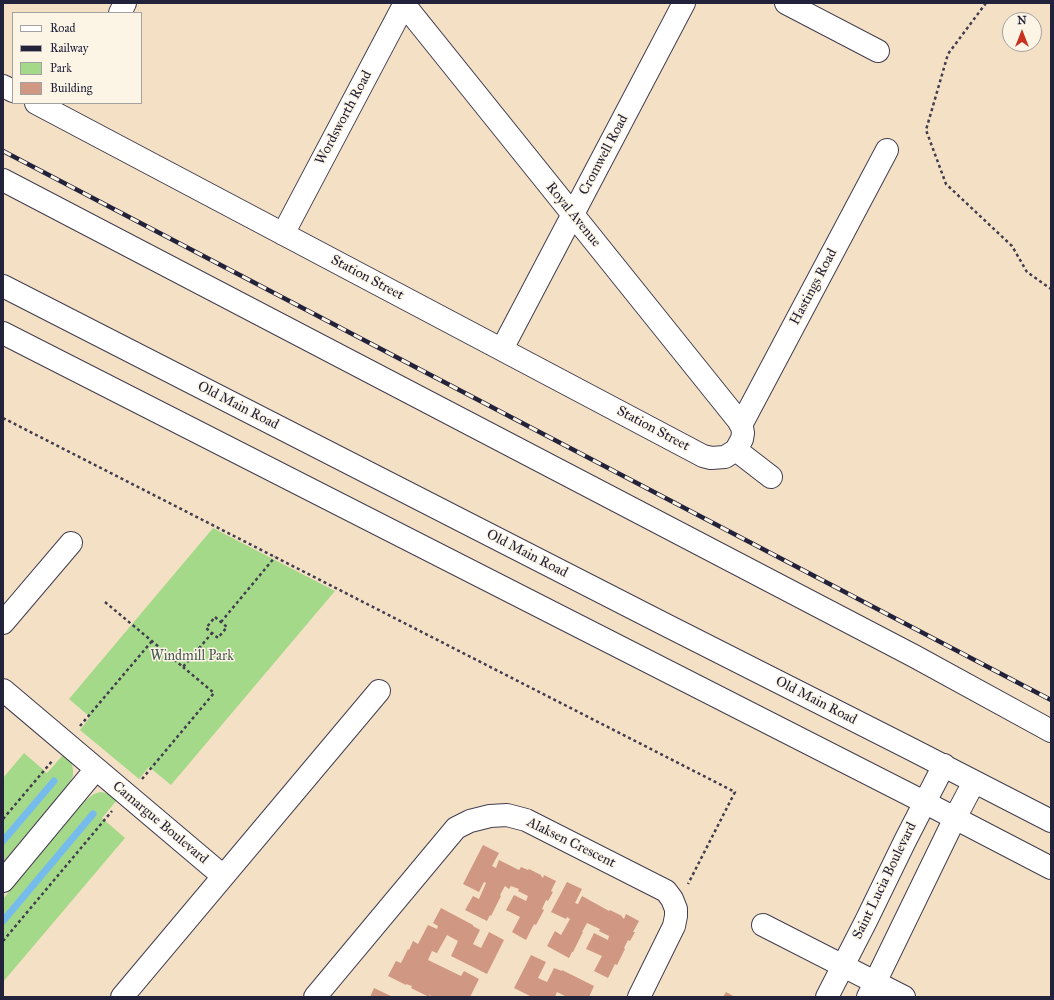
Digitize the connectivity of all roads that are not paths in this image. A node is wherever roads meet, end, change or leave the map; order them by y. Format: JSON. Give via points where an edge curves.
{"nodes":[{"id":1,"x":125,"y":3,"type":"edge"},
{"id":2,"x":404,"y":3,"type":"edge"},
{"id":3,"x":684,"y":3,"type":"edge"},
{"id":4,"x":786,"y":3,"type":"edge"},
{"id":5,"x":120,"y":12,"type":"edge"},
{"id":6,"x":878,"y":51,"type":"dead end"},
{"id":7,"x":3,"y":86,"type":"edge"},
{"id":8,"x":12,"y":90,"type":"edge"},
{"id":9,"x":41,"y":104,"type":"edge"},
{"id":10,"x":68,"y":110,"type":"edge"},
{"id":11,"x":887,"y":150,"type":"dead end"},
{"id":12,"x":3,"y":180,"type":"edge"},
{"id":13,"x":573,"y":214,"type":"junction"},
{"id":14,"x":283,"y":234,"type":"junction"},
{"id":15,"x":3,"y":286,"type":"edge"},
{"id":16,"x":3,"y":333,"type":"edge"},
{"id":17,"x":502,"y":349,"type":"junction"},
{"id":18,"x":742,"y":426,"type":"junction"},
{"id":19,"x":736,"y":450,"type":"junction"},
{"id":20,"x":771,"y":477,"type":"dead end"},
{"id":21,"x":71,"y":543,"type":"dead end"},
{"id":22,"x":3,"y":623,"type":"edge"},
{"id":23,"x":3,"y":690,"type":"edge"},
{"id":24,"x":379,"y":691,"type":"dead end"},
{"id":25,"x":1051,"y":730,"type":"edge"},
{"id":26,"x":944,"y":765,"type":"junction"},
{"id":27,"x":96,"y":769,"type":"junction"},
{"id":28,"x":974,"y":782,"type":"junction"},
{"id":29,"x":924,"y":802,"type":"junction"},
{"id":30,"x":955,"y":818,"type":"junction"},
{"id":31,"x":1051,"y":821,"type":"edge"},
{"id":32,"x":1051,"y":868,"type":"edge"},
{"id":33,"x":223,"y":876,"type":"junction"},
{"id":34,"x":3,"y":881,"type":"edge"},
{"id":35,"x":764,"y":925,"type":"dead end"},
{"id":36,"x":842,"y":965,"type":"junction"},
{"id":37,"x":871,"y":990,"type":"edge"},
{"id":38,"x":122,"y":997,"type":"edge"},
{"id":39,"x":315,"y":997,"type":"edge"},
{"id":40,"x":639,"y":997,"type":"edge"},
{"id":41,"x":826,"y":997,"type":"edge"},
{"id":42,"x":904,"y":997,"type":"edge"}],
"edges":[{"from":1,"to":5,"type":"street"},
{"from":2,"to":13,"type":"street","name":"Royal Avenue"},
{"from":2,"to":14,"type":"street","name":"Wordsworth Road"},
{"from":3,"to":13,"type":"street","name":"Cromwell Road"},
{"from":4,"to":6,"type":"street"},
{"from":7,"to":8,"type":"street"},
{"from":9,"to":10,"type":"street","name":"Station Street"},
{"from":10,"to":14,"type":"street","name":"Station Street"},
{"from":11,"to":18,"type":"street","name":"Hastings Road"},
{"from":12,"to":25,"type":"street"},
{"from":13,"to":17,"type":"street","name":"Cromwell Road"},
{"from":13,"to":18,"type":"street","name":"Royal Avenue"},
{"from":14,"to":17,"type":"street","name":"Station Street"},
{"from":15,"to":26,"type":"street","name":"Old Main Road"},
{"from":16,"to":29,"type":"street"},
{"from":17,"to":19,"type":"street","name":"Station Street","via":[[703,456],[724,457]]},
{"from":18,"to":19,"type":"street","name":"Hastings Road","via":[[742,439]]},
{"from":19,"to":20,"type":"street"},
{"from":21,"to":22,"type":"street"},
{"from":23,"to":27,"type":"street","name":"Camargue Boulevard"},
{"from":24,"to":33,"type":"street"},
{"from":26,"to":28,"type":"street","name":"Old Main Road"},
{"from":26,"to":29,"type":"street","name":"Saint Lucia Boulevard"},
{"from":27,"to":33,"type":"street","name":"Camargue Boulevard"},
{"from":27,"to":34,"type":"street"},
{"from":28,"to":30,"type":"street"},
{"from":28,"to":31,"type":"street","name":"Old Main Road"},
{"from":29,"to":30,"type":"street"},
{"from":29,"to":36,"type":"street","name":"Saint Lucia Boulevard"},
{"from":30,"to":32,"type":"street"},
{"from":30,"to":37,"type":"street"},
{"from":33,"to":38,"type":"street"},
{"from":35,"to":36,"type":"street"},
{"from":36,"to":37,"type":"street"},
{"from":36,"to":41,"type":"street","name":"Saint Lucia Boulevard"},
{"from":37,"to":42,"type":"street"},
{"from":39,"to":40,"type":"street","name":"Alaksen Crescent","via":[[456,828],[470,821],[507,815],[526,820],[666,891],[672,899],[676,909],[674,926]]}]}
